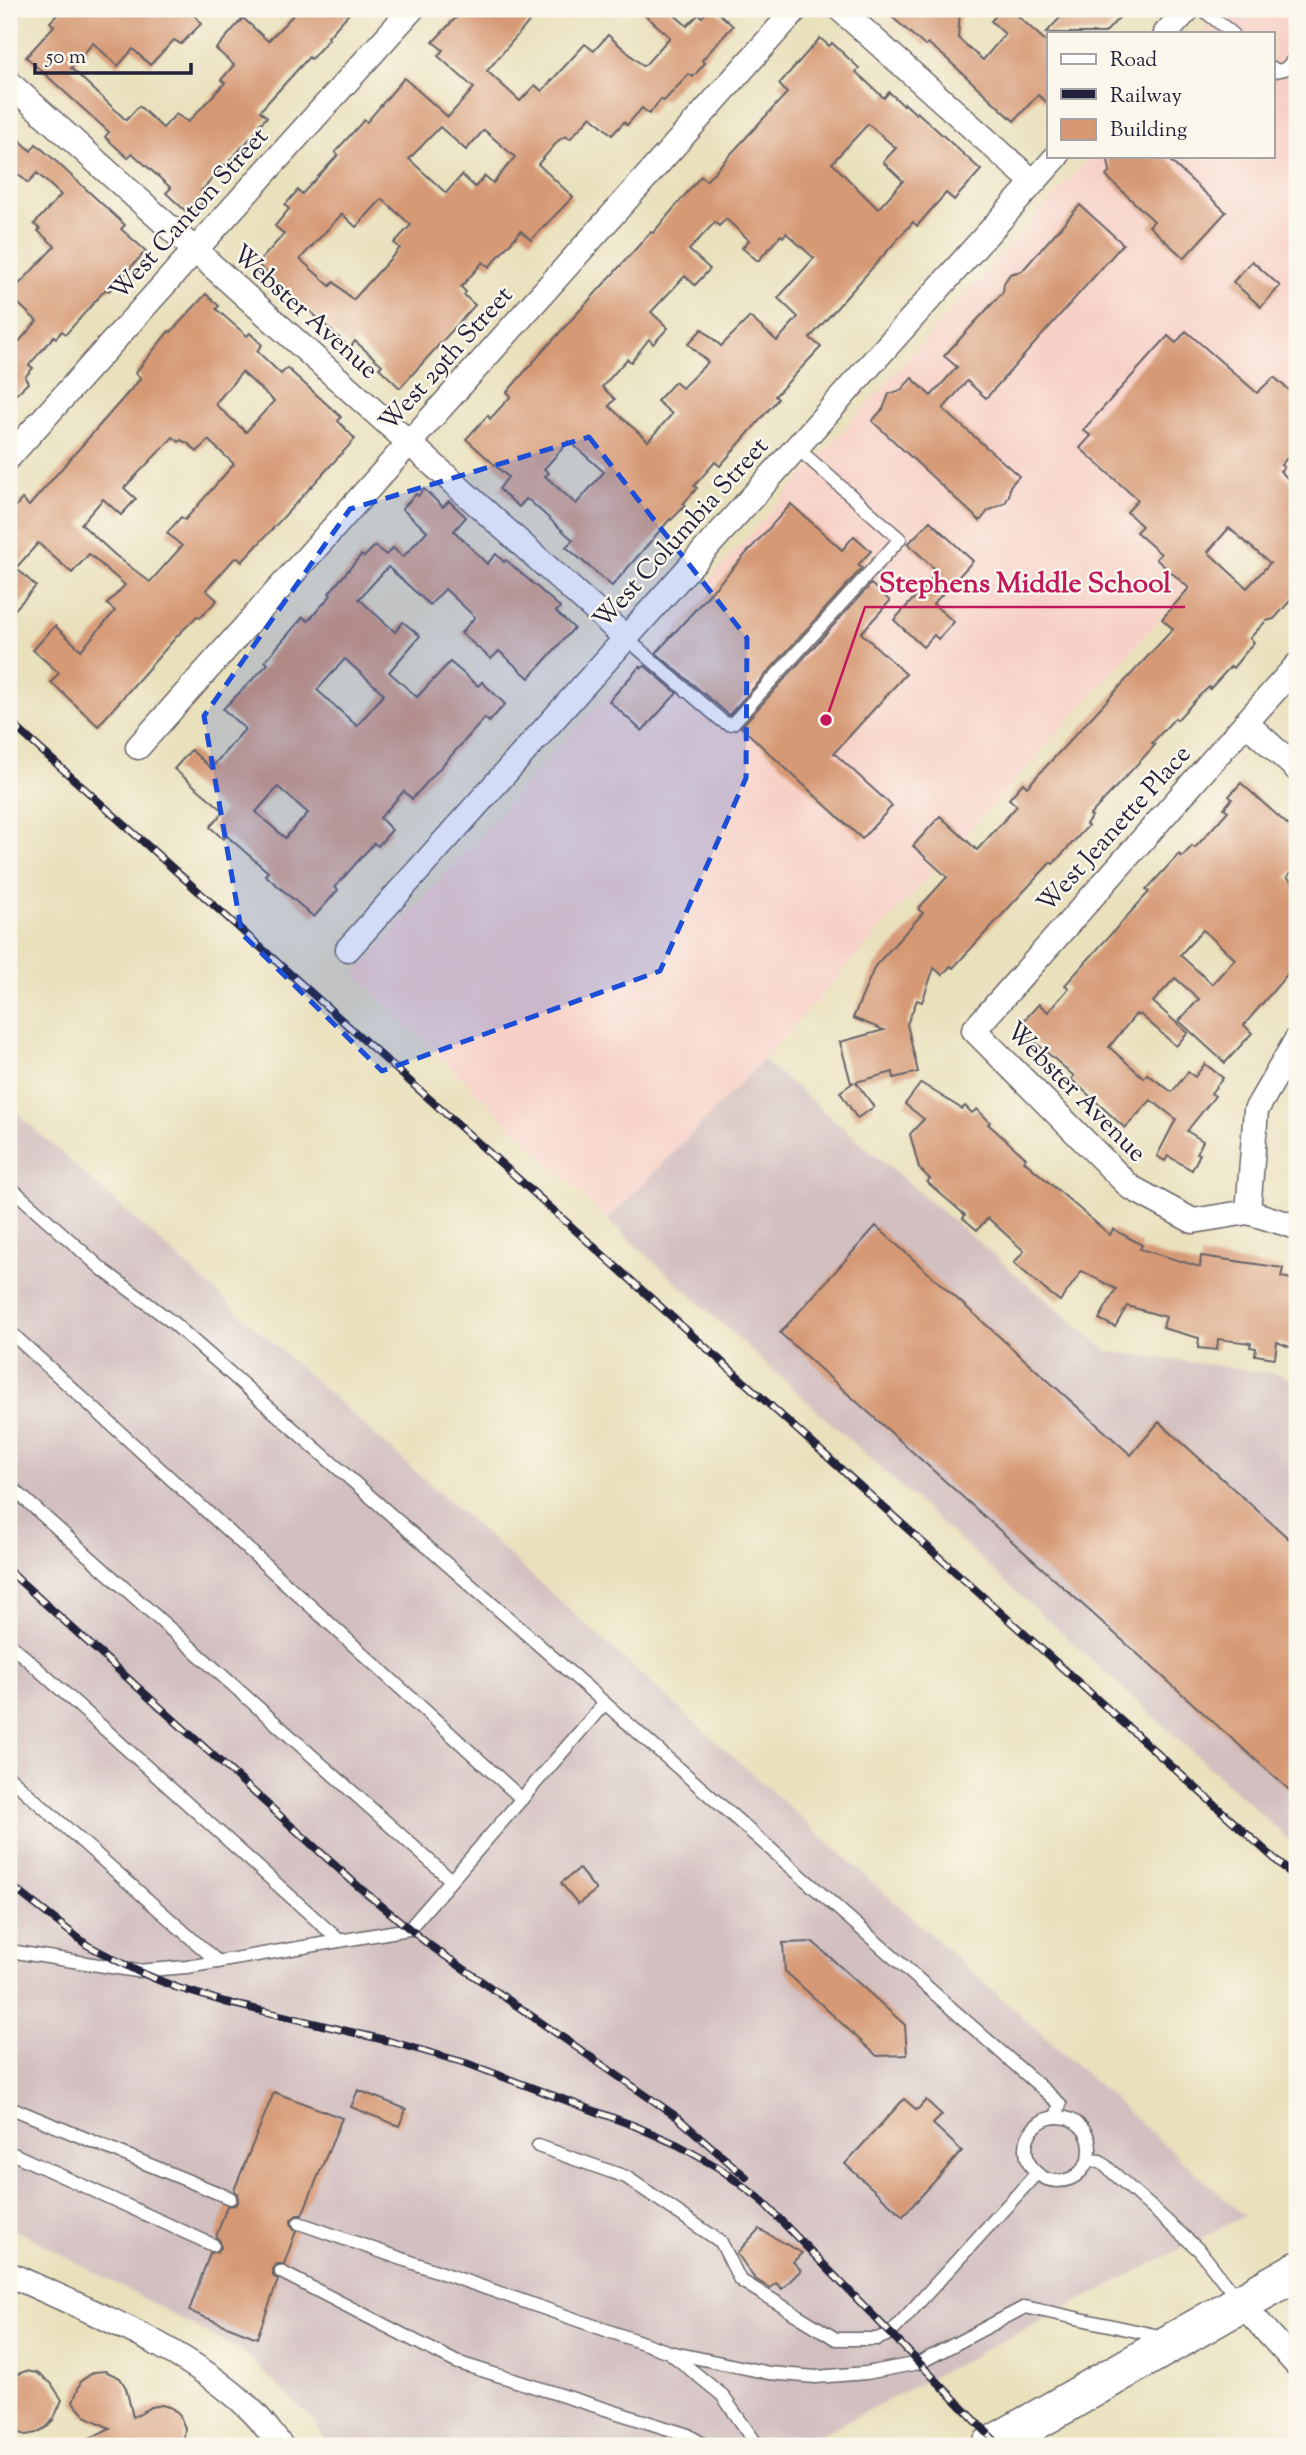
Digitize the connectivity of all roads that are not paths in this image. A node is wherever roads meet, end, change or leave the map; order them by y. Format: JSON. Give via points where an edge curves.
{"nodes":[{"id":1,"x":411,"y":9,"type":"edge"},
{"id":2,"x":796,"y":9,"type":"edge"},
{"id":3,"x":840,"y":9,"type":"edge"},
{"id":4,"x":1188,"y":9,"type":"edge"},
{"id":5,"x":1202,"y":9,"type":"edge"},
{"id":6,"x":1167,"y":32,"type":"edge"},
{"id":7,"x":1231,"y":32,"type":"edge"},
{"id":8,"x":1297,"y":56,"type":"edge"},
{"id":9,"x":1274,"y":69,"type":"edge"},
{"id":10,"x":9,"y":83,"type":"edge"},
{"id":11,"x":1055,"y":158,"type":"edge"},
{"id":12,"x":1033,"y":182,"type":"junction"},
{"id":13,"x":195,"y":250,"type":"junction"},
{"id":14,"x":409,"y":443,"type":"junction"},
{"id":15,"x":796,"y":447,"type":"junction"},
{"id":16,"x":9,"y":457,"type":"edge"},
{"id":17,"x":626,"y":638,"type":"junction"},
{"id":18,"x":1297,"y":665,"type":"edge"},
{"id":19,"x":1246,"y":723,"type":"junction"},
{"id":20,"x":138,"y":747,"type":"dead end"},
{"id":21,"x":1297,"y":769,"type":"edge"},
{"id":22,"x":348,"y":949,"type":"dead end"},
{"id":23,"x":974,"y":1030,"type":"joint"},
{"id":24,"x":1297,"y":1039,"type":"edge"},
{"id":25,"x":9,"y":1186,"type":"edge"},
{"id":26,"x":1248,"y":1212,"type":"junction"},
{"id":27,"x":1297,"y":1227,"type":"edge"},
{"id":28,"x":9,"y":1331,"type":"edge"},
{"id":29,"x":9,"y":1485,"type":"edge"},
{"id":30,"x":9,"y":1643,"type":"edge"},
{"id":31,"x":604,"y":1704,"type":"junction"},
{"id":32,"x":9,"y":1777,"type":"edge"},
{"id":33,"x":522,"y":1799,"type":"junction"},
{"id":34,"x":451,"y":1880,"type":"junction"},
{"id":35,"x":340,"y":1941,"type":"junction"},
{"id":36,"x":9,"y":1951,"type":"edge"},
{"id":37,"x":218,"y":1962,"type":"junction"},
{"id":38,"x":9,"y":2107,"type":"edge"},
{"id":39,"x":1056,"y":2117,"type":"junction"},
{"id":40,"x":538,"y":2146,"type":"dead end"},
{"id":41,"x":9,"y":2152,"type":"edge"},
{"id":42,"x":1088,"y":2160,"type":"junction"},
{"id":43,"x":1036,"y":2174,"type":"junction"},
{"id":44,"x":230,"y":2198,"type":"dead end"},
{"id":45,"x":299,"y":2223,"type":"dead end"},
{"id":46,"x":213,"y":2245,"type":"dead end"},
{"id":47,"x":1297,"y":2271,"type":"edge"},
{"id":48,"x":281,"y":2272,"type":"dead end"},
{"id":49,"x":9,"y":2274,"type":"edge"},
{"id":50,"x":1241,"y":2304,"type":"junction"},
{"id":51,"x":1178,"y":2340,"type":"junction"},
{"id":52,"x":669,"y":2352,"type":"junction"},
{"id":53,"x":1297,"y":2365,"type":"edge"},
{"id":54,"x":281,"y":2446,"type":"edge"},
{"id":55,"x":706,"y":2446,"type":"edge"},
{"id":56,"x":758,"y":2446,"type":"edge"},
{"id":57,"x":991,"y":2446,"type":"edge"}],
"edges":[{"from":1,"to":13,"type":"street","name":"West Canton Street"},
{"from":2,"to":14,"type":"street","name":"West 29th Street"},
{"from":3,"to":12,"type":"street"},
{"from":4,"to":6,"type":"street"},
{"from":5,"to":7,"type":"lane"},
{"from":8,"to":9,"type":"lane","via":[[1285,69]]},
{"from":10,"to":13,"type":"street","name":"Webster Avenue"},
{"from":11,"to":12,"type":"street","name":"West Columbia Street"},
{"from":12,"to":15,"type":"street","name":"West Columbia Street"},
{"from":13,"to":14,"type":"street","name":"Webster Avenue"},
{"from":13,"to":16,"type":"street","name":"West Canton Street"},
{"from":14,"to":17,"type":"street","name":"Webster Avenue"},
{"from":14,"to":20,"type":"street","name":"West 29th Street"},
{"from":15,"to":17,"type":"street","name":"West Columbia Street"},
{"from":15,"to":17,"type":"lane","via":[[900,539],[733,723],[722,721]]},
{"from":17,"to":22,"type":"street","name":"West Columbia Street"},
{"from":18,"to":19,"type":"street","name":"West Jeanette Place"},
{"from":19,"to":21,"type":"street"},
{"from":19,"to":23,"type":"street","name":"West Jeanette Place"},
{"from":23,"to":26,"type":"street","name":"Webster Avenue","via":[[1130,1187],[1193,1221]]},
{"from":24,"to":26,"type":"street","via":[[1256,1110]]},
{"from":25,"to":31,"type":"lane","via":[[102,1269],[172,1322]]},
{"from":26,"to":27,"type":"street","name":"Webster Avenue"},
{"from":28,"to":33,"type":"lane"},
{"from":29,"to":34,"type":"lane"},
{"from":30,"to":35,"type":"lane"},
{"from":31,"to":33,"type":"lane"},
{"from":31,"to":39,"type":"lane","via":[[1060,2104]]},
{"from":32,"to":37,"type":"lane"},
{"from":33,"to":34,"type":"lane"},
{"from":34,"to":35,"type":"lane","via":[[409,1929]]},
{"from":35,"to":37,"type":"lane"},
{"from":36,"to":37,"type":"lane","via":[[137,1971]]},
{"from":38,"to":44,"type":"lane"},
{"from":39,"to":42,"type":"lane","via":[[1084,2130]]},
{"from":39,"to":43,"type":"lane","via":[[1036,2126],[1026,2144]]},
{"from":40,"to":43,"type":"lane","via":[[626,2177],[721,2242],[740,2280],[836,2339],[877,2339],[891,2333]]},
{"from":41,"to":46,"type":"lane"},
{"from":42,"to":43,"type":"lane","via":[[1066,2180],[1056,2182]]},
{"from":42,"to":50,"type":"lane","via":[[1100,2161],[1200,2251]]},
{"from":45,"to":52,"type":"lane"},
{"from":47,"to":50,"type":"main road"},
{"from":48,"to":55,"type":"lane","via":[[456,2362],[688,2435]]},
{"from":49,"to":54,"type":"street","via":[[191,2363],[250,2409]]},
{"from":50,"to":51,"type":"main road"},
{"from":50,"to":53,"type":"street"},
{"from":51,"to":52,"type":"lane","via":[[1026,2307],[919,2363],[866,2373],[816,2377],[769,2373]]},
{"from":51,"to":57,"type":"main road"},
{"from":52,"to":56,"type":"lane","via":[[722,2395]]}]}
